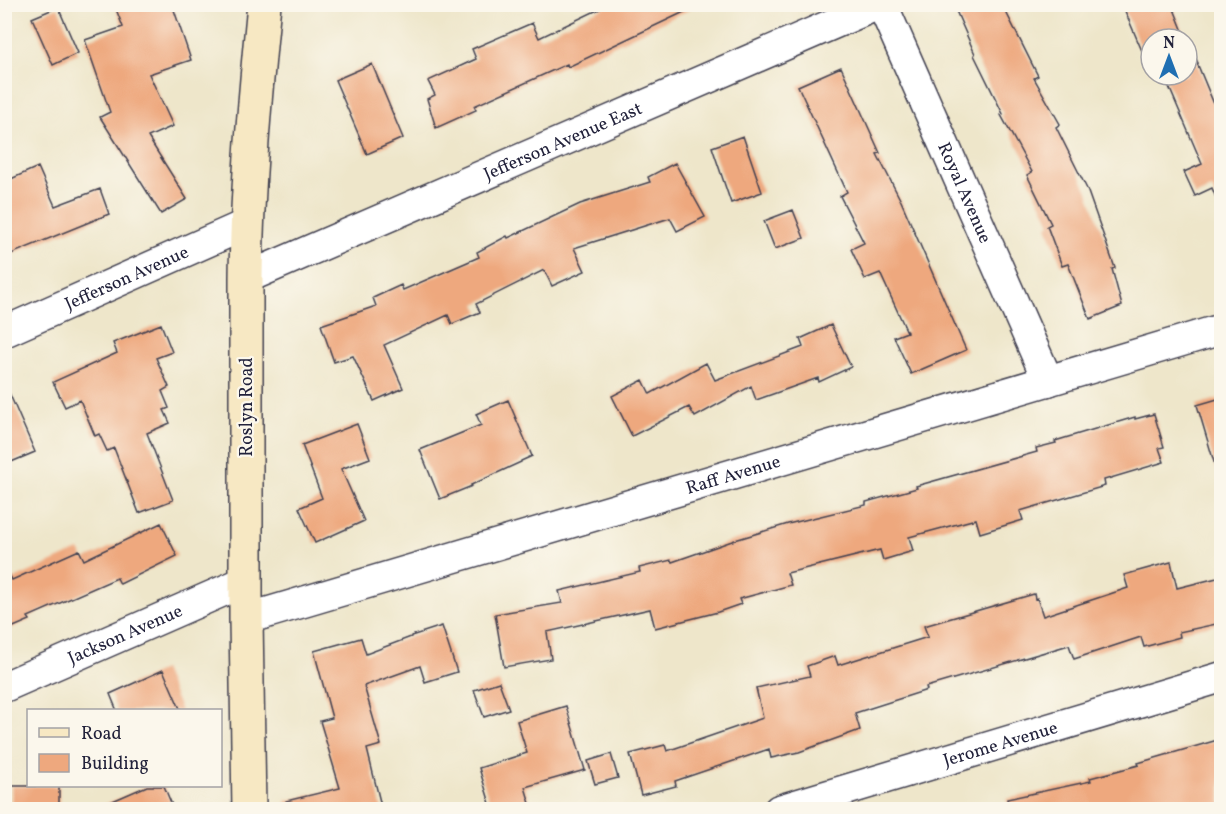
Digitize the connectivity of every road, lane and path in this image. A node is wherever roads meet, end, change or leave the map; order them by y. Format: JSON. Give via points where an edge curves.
{"nodes":[{"id":1,"x":264,"y":4,"type":"edge"},
{"id":2,"x":881,"y":4,"type":"edge"},
{"id":3,"x":247,"y":224,"type":"junction"},
{"id":4,"x":246,"y":278,"type":"junction"},
{"id":5,"x":1221,"y":329,"type":"edge"},
{"id":6,"x":4,"y":332,"type":"edge"},
{"id":7,"x":1048,"y":381,"type":"junction"},
{"id":8,"x":246,"y":581,"type":"junction"},
{"id":9,"x":246,"y":619,"type":"junction"},
{"id":10,"x":1221,"y":677,"type":"edge"},
{"id":11,"x":4,"y":687,"type":"edge"},
{"id":12,"x":249,"y":810,"type":"edge"},
{"id":13,"x":779,"y":810,"type":"edge"}],
"edges":[{"from":1,"to":3,"type":"main road","name":"Roslyn Road"},
{"from":2,"to":4,"type":"street","name":"Jefferson Avenue East"},
{"from":2,"to":7,"type":"street","name":"Royal Avenue"},
{"from":3,"to":4,"type":"main road","name":"Roslyn Road"},
{"from":3,"to":6,"type":"street","name":"Jefferson Avenue"},
{"from":4,"to":8,"type":"main road","name":"Roslyn Road"},
{"from":5,"to":7,"type":"street","name":"Raff Avenue"},
{"from":7,"to":9,"type":"street","name":"Raff Avenue"},
{"from":8,"to":9,"type":"main road","name":"Roslyn Road"},
{"from":8,"to":11,"type":"street","name":"Jackson Avenue"},
{"from":9,"to":12,"type":"main road","name":"Roslyn Road"},
{"from":10,"to":13,"type":"street","name":"Jerome Avenue"}]}
